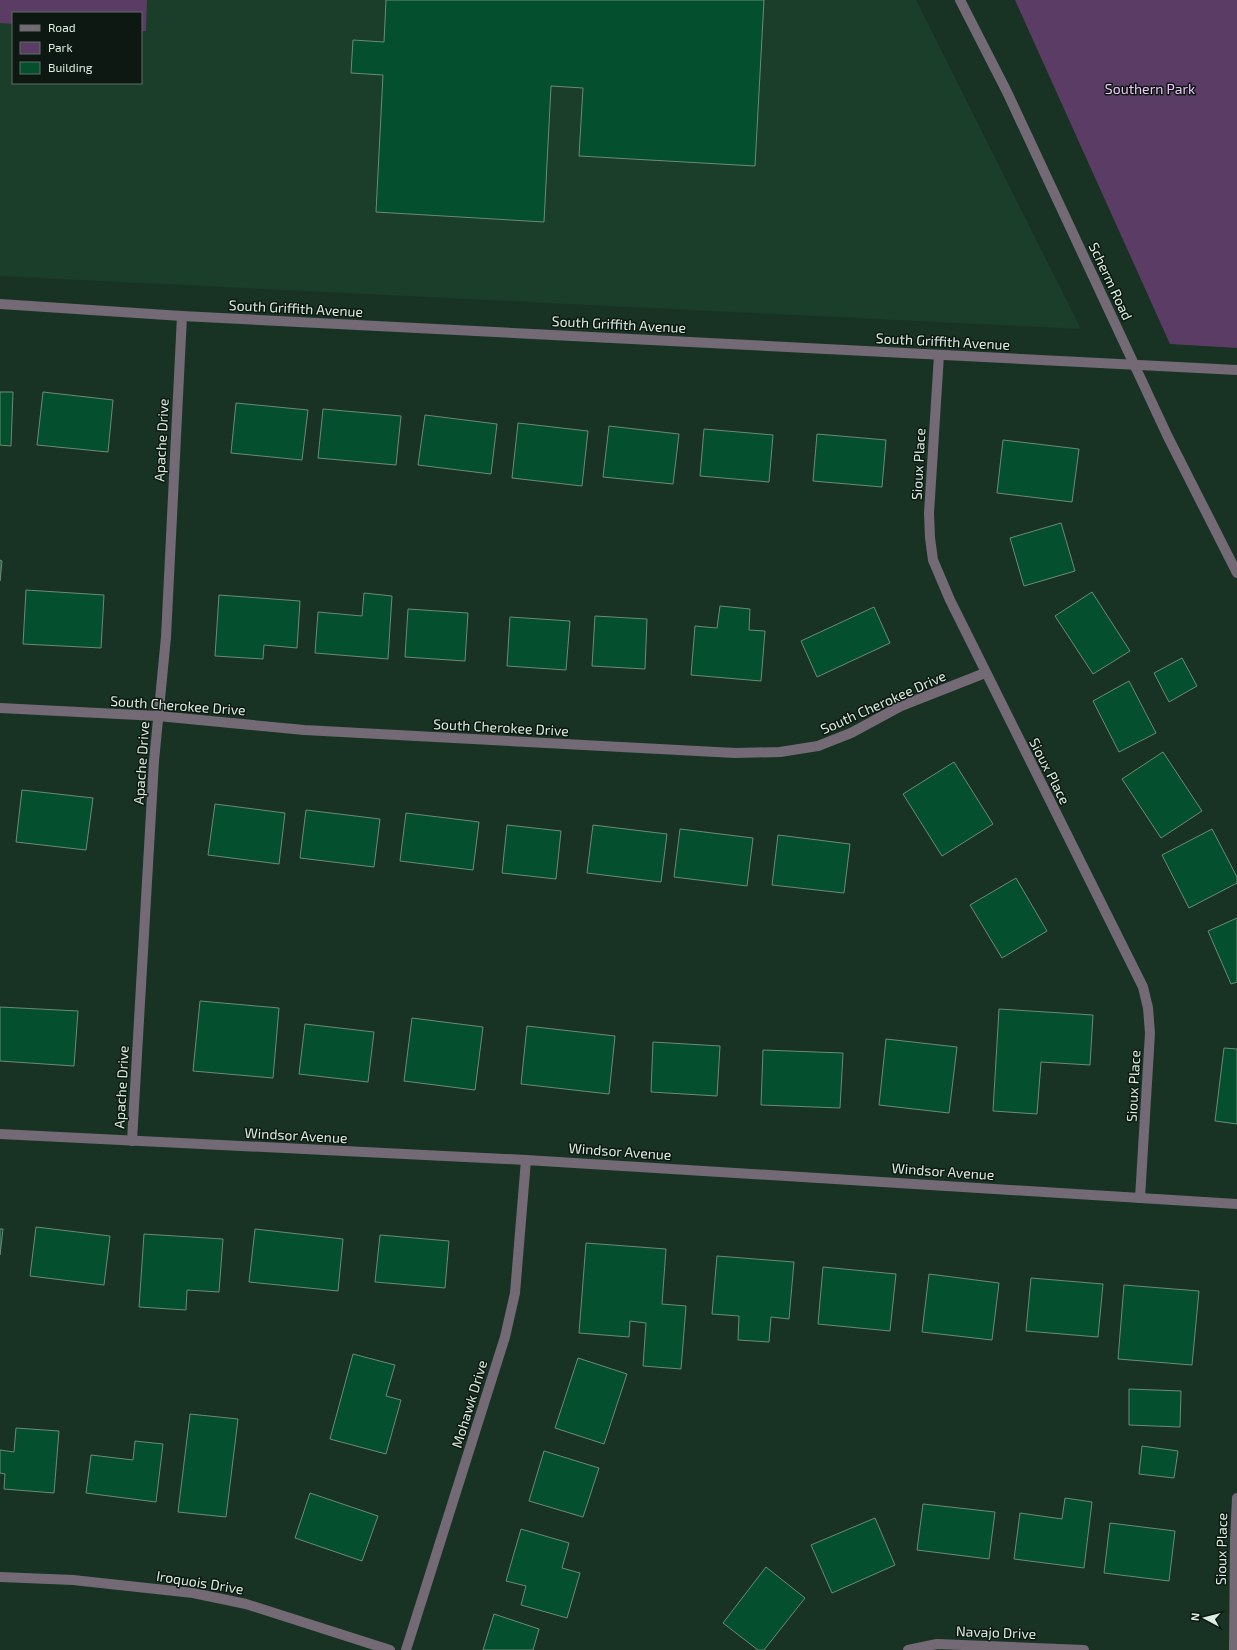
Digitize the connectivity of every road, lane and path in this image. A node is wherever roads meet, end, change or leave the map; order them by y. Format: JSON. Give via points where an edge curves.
{"nodes":[{"id":1,"x":960,"y":0,"type":"edge"},
{"id":2,"x":0,"y":304,"type":"edge"},
{"id":3,"x":182,"y":316,"type":"junction"},
{"id":4,"x":938,"y":355,"type":"junction"},
{"id":5,"x":1134,"y":364,"type":"junction"},
{"id":6,"x":1237,"y":370,"type":"edge"},
{"id":7,"x":1237,"y":573,"type":"edge"},
{"id":8,"x":985,"y":673,"type":"junction"},
{"id":9,"x":0,"y":708,"type":"edge"},
{"id":10,"x":158,"y":716,"type":"junction"},
{"id":11,"x":0,"y":1134,"type":"edge"},
{"id":12,"x":132,"y":1141,"type":"junction"},
{"id":13,"x":526,"y":1160,"type":"junction"},
{"id":14,"x":1140,"y":1198,"type":"junction"},
{"id":15,"x":1237,"y":1204,"type":"edge"},
{"id":16,"x":1237,"y":1498,"type":"edge"},
{"id":17,"x":0,"y":1578,"type":"edge"},
{"id":18,"x":390,"y":1650,"type":"edge"},
{"id":19,"x":406,"y":1650,"type":"edge"},
{"id":20,"x":908,"y":1650,"type":"edge"},
{"id":21,"x":1084,"y":1650,"type":"edge"},
{"id":22,"x":1234,"y":1650,"type":"edge"}],
"edges":[{"from":1,"to":5,"type":"street","name":"Scherm Road"},
{"from":2,"to":3,"type":"street","name":"South Griffith Avenue"},
{"from":3,"to":4,"type":"street","name":"South Griffith Avenue"},
{"from":3,"to":10,"type":"street","name":"Apache Drive","via":[[166,637]]},
{"from":4,"to":5,"type":"street","name":"South Griffith Avenue"},
{"from":4,"to":8,"type":"street","name":"Sioux Place","via":[[929,513],[933,560]]},
{"from":5,"to":6,"type":"street","name":"South Griffith Avenue"},
{"from":5,"to":7,"type":"street","name":"Scherm Road"},
{"from":8,"to":10,"type":"street","name":"South Cherokee Drive","via":[[901,706],[851,733],[818,746],[780,752],[736,753],[304,730]]},
{"from":8,"to":14,"type":"street","name":"Sioux Place","via":[[1143,987],[1150,1033]]},
{"from":9,"to":10,"type":"street","name":"South Cherokee Drive"},
{"from":10,"to":12,"type":"street","name":"Apache Drive"},
{"from":11,"to":12,"type":"street","name":"Windsor Avenue"},
{"from":12,"to":13,"type":"street","name":"Windsor Avenue"},
{"from":13,"to":14,"type":"street","name":"Windsor Avenue"},
{"from":13,"to":19,"type":"street","name":"Mohawk Drive","via":[[514,1293],[504,1337]]},
{"from":14,"to":15,"type":"street","name":"Windsor Avenue"},
{"from":16,"to":22,"type":"street","name":"Sioux Place"},
{"from":17,"to":18,"type":"street","name":"Iroquois Drive","via":[[73,1580],[193,1593],[246,1604]]},
{"from":20,"to":21,"type":"street","name":"Navajo Drive","via":[[937,1644]]}]}
